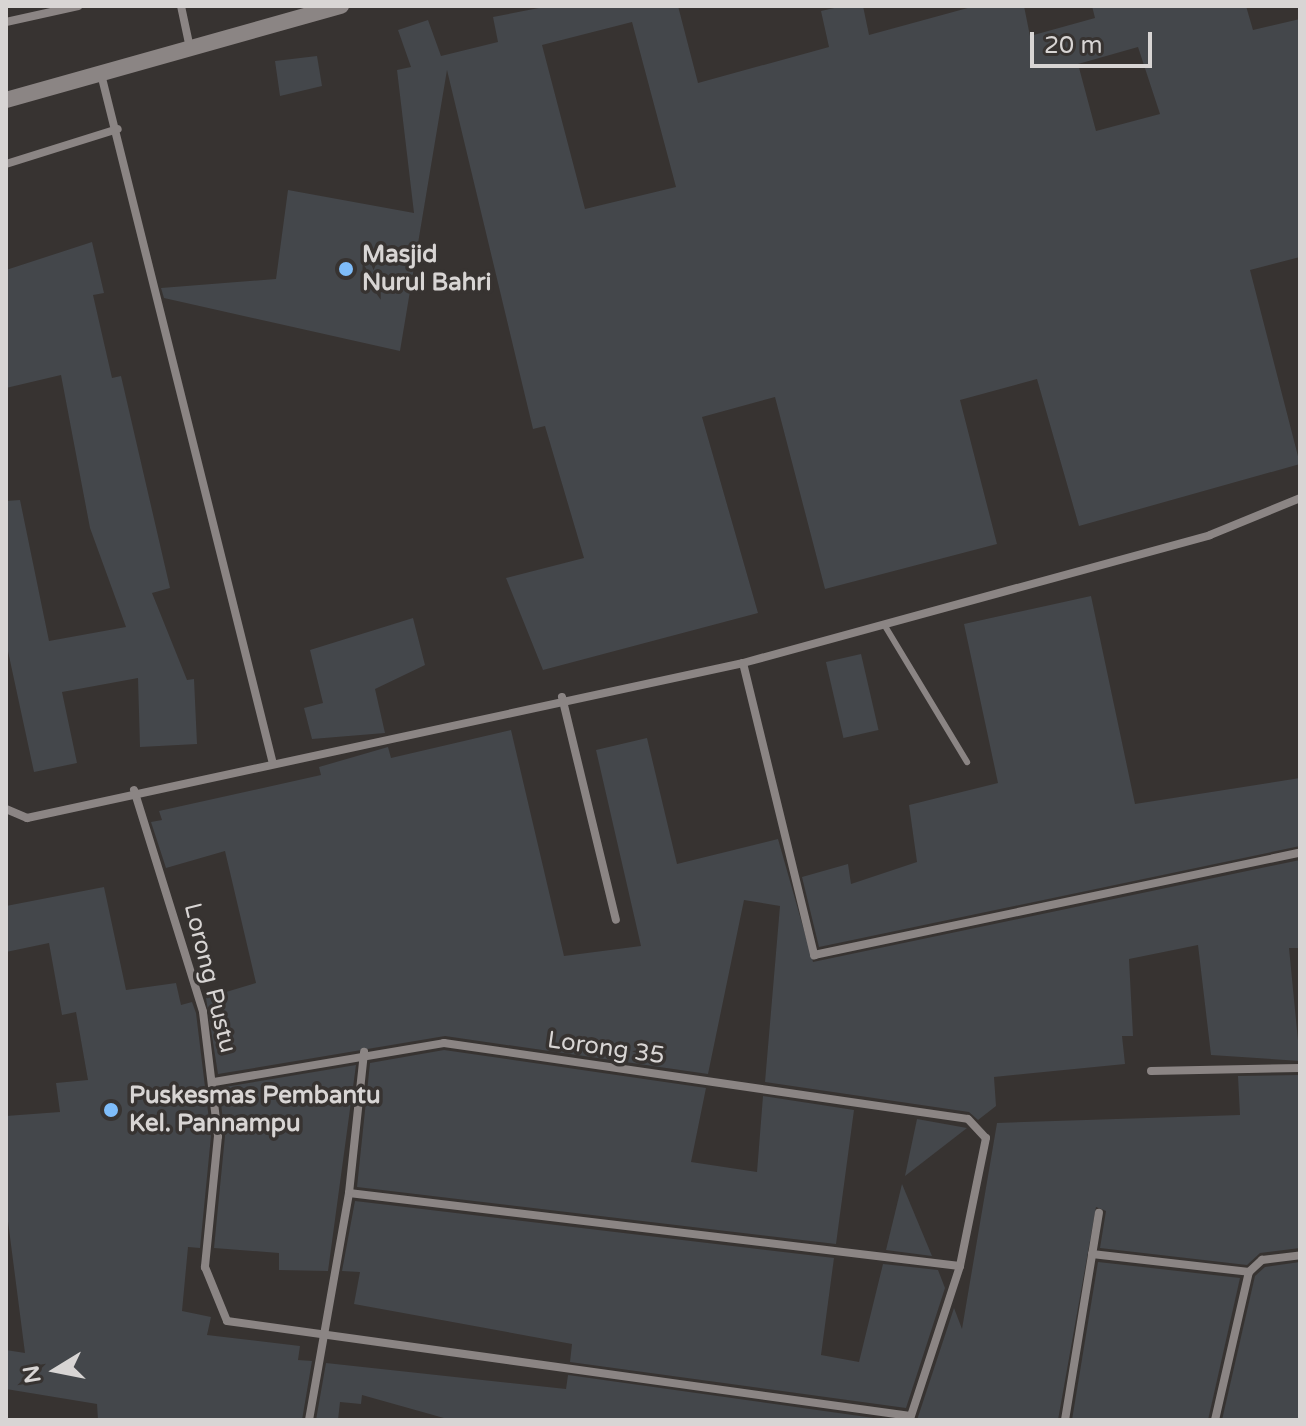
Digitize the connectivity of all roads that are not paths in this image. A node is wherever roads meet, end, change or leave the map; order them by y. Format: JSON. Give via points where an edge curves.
{"nodes":[{"id":1,"x":78,"y":6,"type":"edge"},
{"id":2,"x":181,"y":6,"type":"edge"},
{"id":3,"x":341,"y":6,"type":"edge"},
{"id":4,"x":6,"y":22,"type":"edge"},
{"id":5,"x":190,"y":48,"type":"junction"},
{"id":6,"x":101,"y":74,"type":"junction"},
{"id":7,"x":6,"y":100,"type":"edge"},
{"id":8,"x":118,"y":129,"type":"junction"},
{"id":9,"x":6,"y":164,"type":"edge"},
{"id":10,"x":1300,"y":498,"type":"edge"},
{"id":11,"x":885,"y":626,"type":"junction"},
{"id":12,"x":743,"y":663,"type":"junction"},
{"id":13,"x":562,"y":697,"type":"junction"},
{"id":14,"x":967,"y":762,"type":"dead end"},
{"id":15,"x":273,"y":764,"type":"junction"},
{"id":16,"x":134,"y":790,"type":"junction"},
{"id":17,"x":6,"y":809,"type":"edge"},
{"id":18,"x":1300,"y":853,"type":"edge"},
{"id":19,"x":616,"y":920,"type":"dead end"},
{"id":20,"x":364,"y":1052,"type":"junction"},
{"id":21,"x":1300,"y":1068,"type":"edge"},
{"id":22,"x":1151,"y":1071,"type":"dead end"},
{"id":23,"x":214,"y":1082,"type":"junction"},
{"id":24,"x":349,"y":1193,"type":"junction"},
{"id":25,"x":1099,"y":1213,"type":"dead end"},
{"id":26,"x":1092,"y":1254,"type":"junction"},
{"id":27,"x":1300,"y":1255,"type":"edge"},
{"id":28,"x":960,"y":1266,"type":"junction"},
{"id":29,"x":1249,"y":1272,"type":"junction"},
{"id":30,"x":320,"y":1330,"type":"junction"},
{"id":31,"x":910,"y":1418,"type":"edge"},
{"id":32,"x":309,"y":1420,"type":"edge"},
{"id":33,"x":1065,"y":1420,"type":"edge"},
{"id":34,"x":1215,"y":1420,"type":"edge"}],
"edges":[{"from":1,"to":4,"type":"street"},
{"from":2,"to":5,"type":"street"},
{"from":3,"to":5,"type":"main road"},
{"from":5,"to":6,"type":"main road"},
{"from":6,"to":7,"type":"main road"},
{"from":6,"to":8,"type":"street"},
{"from":8,"to":9,"type":"street"},
{"from":8,"to":15,"type":"street"},
{"from":10,"to":11,"type":"street","via":[[1210,535]]},
{"from":11,"to":12,"type":"street"},
{"from":11,"to":14,"type":"lane"},
{"from":12,"to":13,"type":"street"},
{"from":12,"to":18,"type":"street","via":[[814,955]]},
{"from":13,"to":15,"type":"street"},
{"from":13,"to":19,"type":"street"},
{"from":15,"to":16,"type":"street"},
{"from":16,"to":17,"type":"street","via":[[27,818]]},
{"from":16,"to":23,"type":"street","name":"Lorong Pustu","via":[[196,984]]},
{"from":20,"to":23,"type":"street","name":"Lorong 35"},
{"from":20,"to":24,"type":"street"},
{"from":20,"to":28,"type":"street","name":"Lorong 35","via":[[444,1043],[968,1119],[986,1138]]},
{"from":21,"to":22,"type":"street"},
{"from":23,"to":30,"type":"street","name":"Lorong Pustu","via":[[218,1136],[205,1267],[217,1307],[234,1324]]},
{"from":24,"to":28,"type":"street"},
{"from":24,"to":30,"type":"street"},
{"from":25,"to":26,"type":"street"},
{"from":26,"to":29,"type":"street"},
{"from":26,"to":33,"type":"street"},
{"from":27,"to":29,"type":"street","via":[[1262,1260]]},
{"from":28,"to":31,"type":"street"},
{"from":29,"to":34,"type":"street"},
{"from":30,"to":31,"type":"street","name":"Lorong Pustu"},
{"from":30,"to":32,"type":"street"}]}
